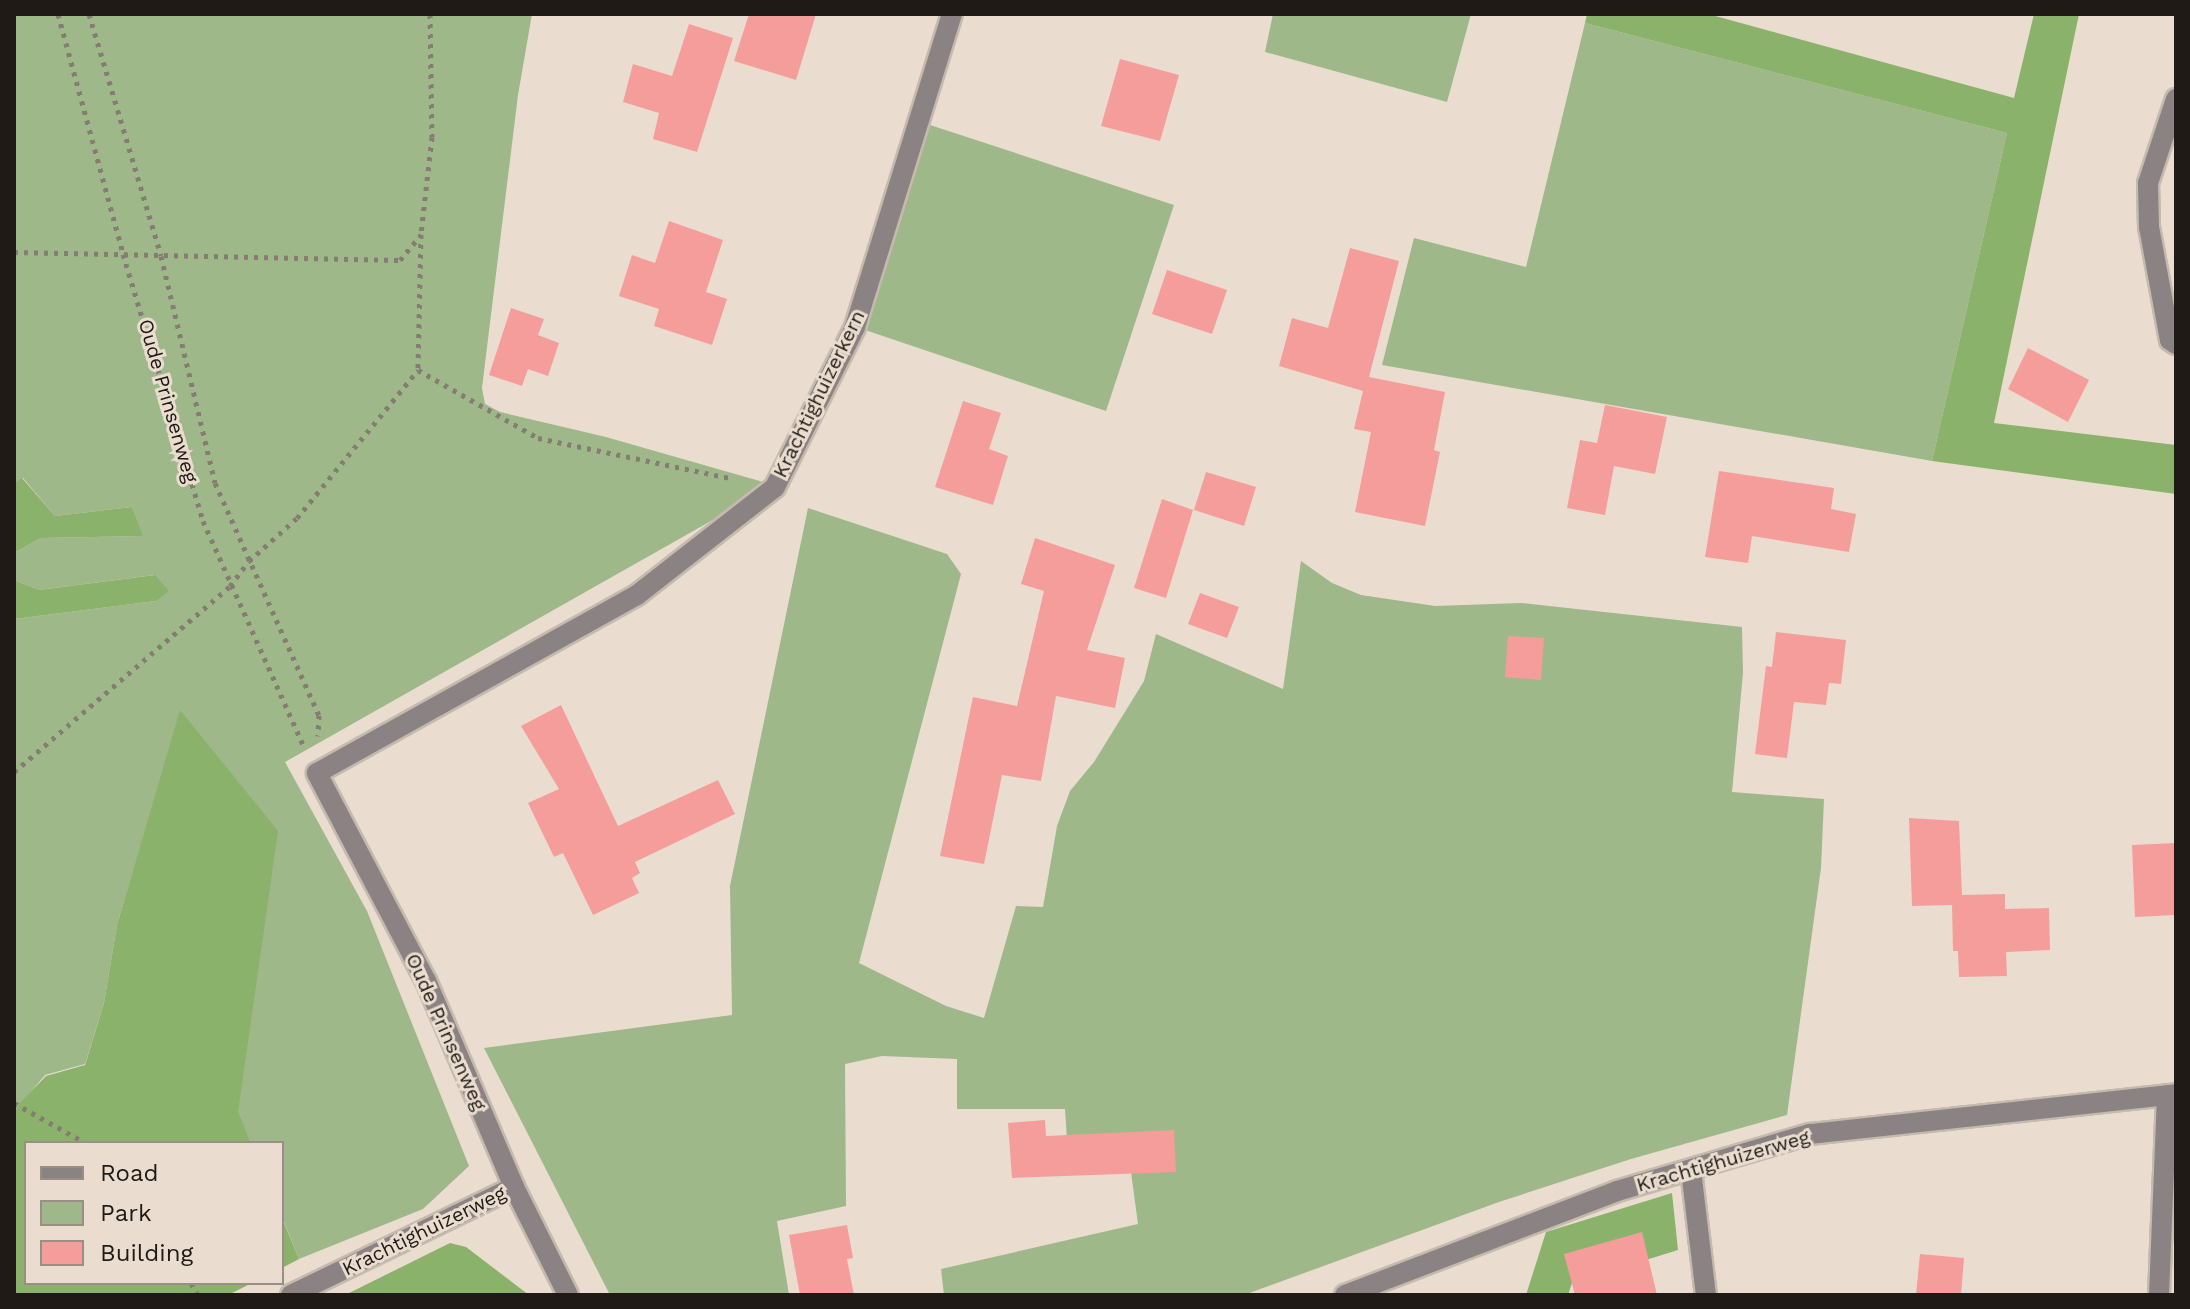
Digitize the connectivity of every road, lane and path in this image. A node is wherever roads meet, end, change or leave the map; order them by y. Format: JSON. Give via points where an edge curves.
{"nodes":[{"id":1,"x":58,"y":14,"type":"edge"},
{"id":2,"x":89,"y":14,"type":"edge"},
{"id":3,"x":430,"y":14,"type":"edge"},
{"id":4,"x":952,"y":14,"type":"edge"},
{"id":5,"x":2176,"y":99,"type":"edge"},
{"id":6,"x":421,"y":234,"type":"junction"},
{"id":7,"x":14,"y":252,"type":"edge"},
{"id":8,"x":123,"y":254,"type":"junction"},
{"id":9,"x":161,"y":256,"type":"junction"},
{"id":10,"x":2176,"y":344,"type":"edge"},
{"id":11,"x":418,"y":370,"type":"junction"},
{"id":12,"x":775,"y":487,"type":"junction"},
{"id":13,"x":249,"y":561,"type":"junction"},
{"id":14,"x":230,"y":586,"type":"junction"},
{"id":15,"x":14,"y":772,"type":"edge"},
{"id":16,"x":317,"y":773,"type":"junction"},
{"id":17,"x":2172,"y":1095,"type":"edge"},
{"id":18,"x":14,"y":1103,"type":"edge"},
{"id":19,"x":82,"y":1141,"type":"edge"},
{"id":20,"x":1691,"y":1170,"type":"junction"},
{"id":21,"x":514,"y":1187,"type":"junction"},
{"id":22,"x":291,"y":1295,"type":"edge"},
{"id":23,"x":568,"y":1295,"type":"edge"},
{"id":24,"x":1345,"y":1295,"type":"edge"},
{"id":25,"x":1706,"y":1295,"type":"edge"},
{"id":26,"x":2159,"y":1295,"type":"edge"}],
"edges":[{"from":1,"to":8,"type":"path","name":"Oude Prinsenweg"},
{"from":2,"to":9,"type":"path","name":"Oude Prinsenweg"},
{"from":3,"to":6,"type":"path","via":[[432,137]]},
{"from":4,"to":12,"type":"street","name":"Krachtighuizerkern","via":[[855,327]]},
{"from":5,"to":10,"type":"street","via":[[2148,183],[2149,227],[2170,340]]},
{"from":6,"to":9,"type":"path","via":[[400,260]]},
{"from":6,"to":11,"type":"path"},
{"from":7,"to":8,"type":"path"},
{"from":8,"to":9,"type":"path"},
{"from":8,"to":14,"type":"path","name":"Oude Prinsenweg","via":[[203,521]]},
{"from":9,"to":13,"type":"path","name":"Oude Prinsenweg","via":[[215,483]]},
{"from":11,"to":12,"type":"path","via":[[538,438]]},
{"from":11,"to":13,"type":"path","via":[[297,518]]},
{"from":12,"to":16,"type":"street","name":"Krachtighuizerkern","via":[[637,595]]},
{"from":13,"to":14,"type":"path"},
{"from":13,"to":16,"type":"path","name":"Oude Prinsenweg","via":[[319,715]]},
{"from":14,"to":15,"type":"path"},
{"from":14,"to":16,"type":"path","name":"Oude Prinsenweg"},
{"from":16,"to":21,"type":"street","name":"Oude Prinsenweg","via":[[426,981]]},
{"from":17,"to":20,"type":"street","name":"Krachtighuizerweg","via":[[1810,1134]]},
{"from":17,"to":26,"type":"street","name":"Krachtighuizerweg"},
{"from":18,"to":19,"type":"path"},
{"from":20,"to":24,"type":"street","name":"Krachtighuizerweg","via":[[1617,1191]]},
{"from":20,"to":25,"type":"street"},
{"from":21,"to":22,"type":"street","name":"Krachtighuizerweg"},
{"from":21,"to":23,"type":"street","name":"Oude Prinsenweg"}]}
